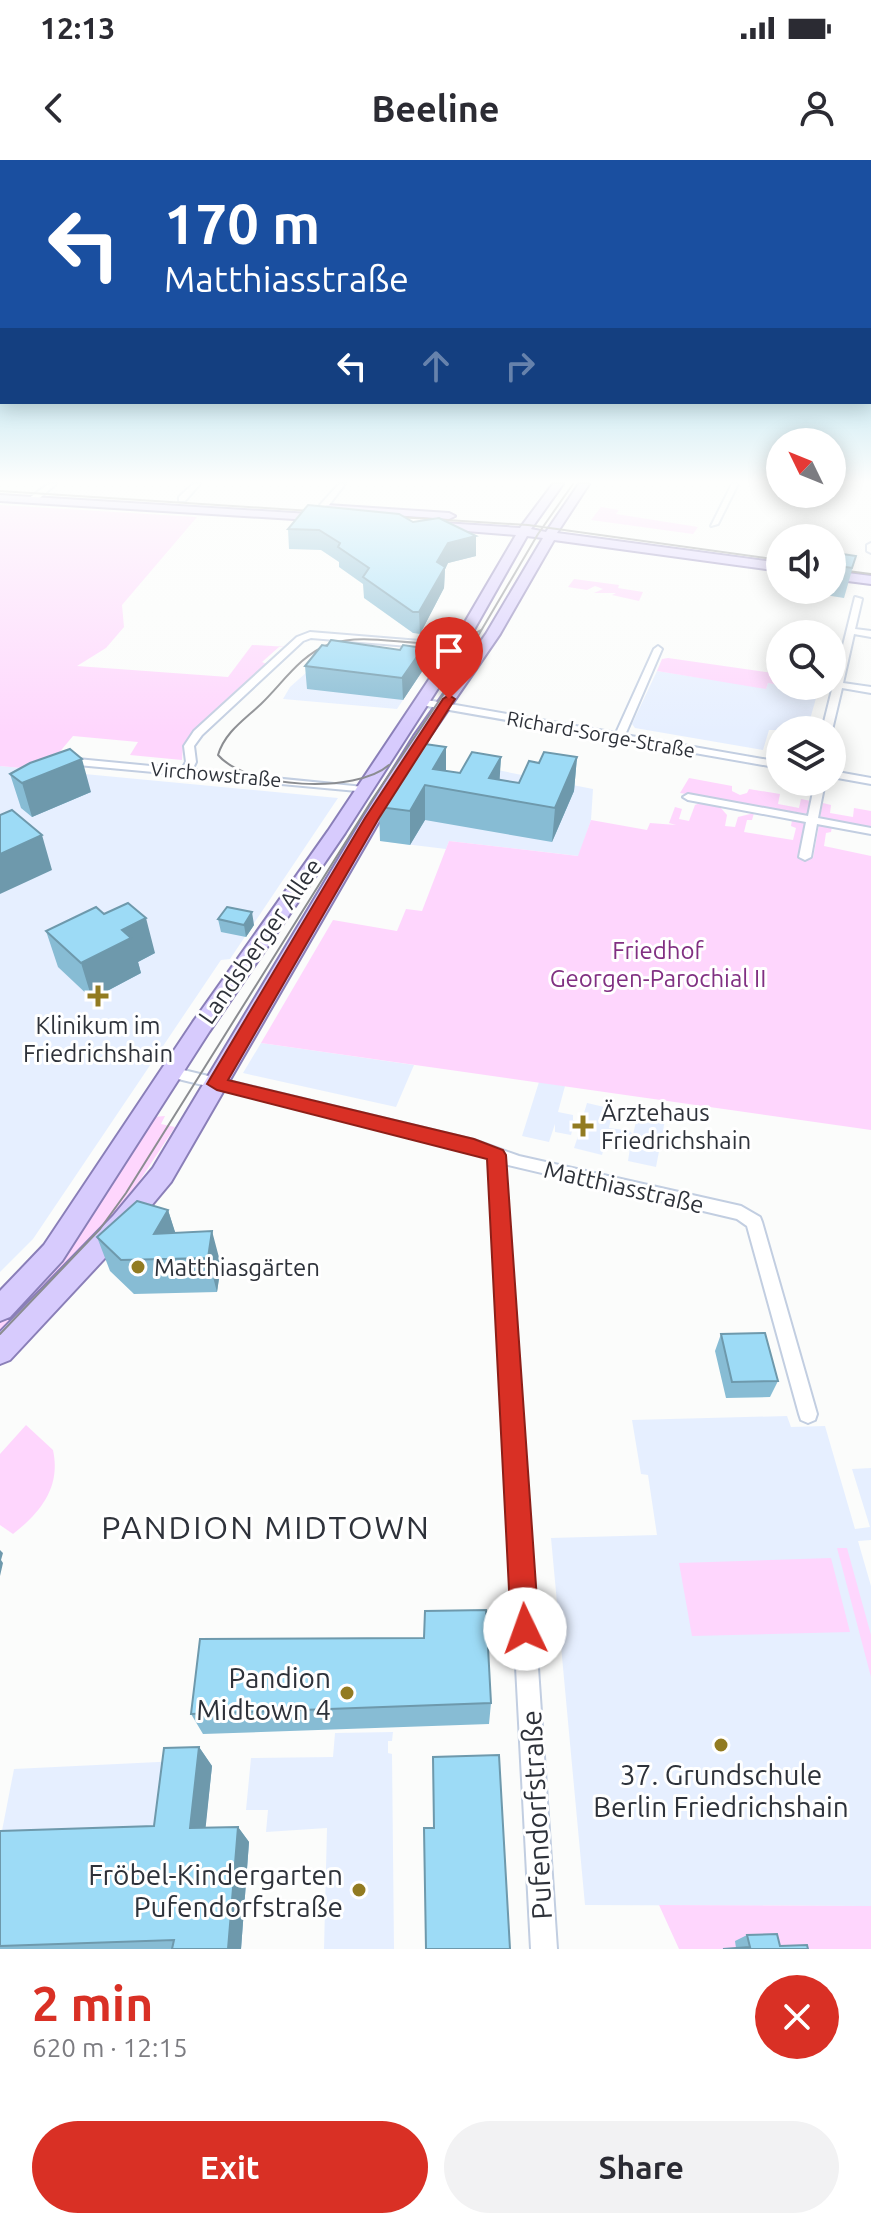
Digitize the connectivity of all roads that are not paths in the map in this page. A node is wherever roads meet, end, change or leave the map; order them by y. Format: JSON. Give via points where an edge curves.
{"nodes":[{"id":1,"x":501,"y":567,"type":"edge"},
{"id":2,"x":532,"y":567,"type":"edge"},
{"id":3,"x":846,"y":577,"type":"edge"},
{"id":4,"x":871,"y":580,"type":"edge"},
{"id":5,"x":858,"y":599,"type":"dead end"},
{"id":6,"x":851,"y":631,"type":"junction"},
{"id":7,"x":871,"y":634,"type":"edge"},
{"id":8,"x":452,"y":646,"type":"junction"},
{"id":9,"x":658,"y":649,"type":"dead end"},
{"id":10,"x":846,"y":652,"type":"edge"},
{"id":11,"x":846,"y":686,"type":"edge"},
{"id":12,"x":871,"y":690,"type":"edge"},
{"id":13,"x":421,"y":702,"type":"junction"},
{"id":14,"x":444,"y":706,"type":"junction"},
{"id":15,"x":619,"y":737,"type":"junction"},
{"id":16,"x":67,"y":761,"type":"edge"},
{"id":17,"x":766,"y":763,"type":"edge"},
{"id":18,"x":186,"y":771,"type":"junction"},
{"id":19,"x":846,"y":777,"type":"edge"},
{"id":20,"x":871,"y":781,"type":"edge"},
{"id":21,"x":364,"y":790,"type":"junction"},
{"id":22,"x":817,"y":796,"type":"edge"},
{"id":23,"x":688,"y":797,"type":"dead end"},
{"id":24,"x":812,"y":820,"type":"junction"},
{"id":25,"x":871,"y":831,"type":"edge"},
{"id":26,"x":805,"y":857,"type":"dead end"},
{"id":27,"x":171,"y":1072,"type":"junction"},
{"id":28,"x":217,"y":1084,"type":"junction"},
{"id":29,"x":496,"y":1155,"type":"junction"},
{"id":30,"x":0,"y":1309,"type":"edge"},
{"id":31,"x":0,"y":1351,"type":"edge"},
{"id":32,"x":808,"y":1414,"type":"dead end"},
{"id":33,"x":544,"y":1949,"type":"edge"}],
"edges":[{"from":1,"to":8,"type":"main road","name":"Landsberger Allee"},
{"from":2,"to":14,"type":"main road","name":"Landsberger Allee"},
{"from":3,"to":4,"type":"main road"},
{"from":5,"to":6,"type":"street"},
{"from":6,"to":7,"type":"street"},
{"from":6,"to":10,"type":"street"},
{"from":8,"to":13,"type":"main road","name":"Landsberger Allee"},
{"from":8,"to":18,"type":"street","via":[[310,635],[300,639],[198,733],[189,746]]},
{"from":9,"to":15,"type":"street"},
{"from":11,"to":12,"type":"street"},
{"from":13,"to":14,"type":"street","name":"Richard-Sorge-Straße"},
{"from":13,"to":21,"type":"main road","name":"Landsberger Allee"},
{"from":14,"to":15,"type":"street","name":"Richard-Sorge-Straße"},
{"from":14,"to":28,"type":"main road","name":"Landsberger Allee","via":[[372,818]]},
{"from":15,"to":17,"type":"street","name":"Richard-Sorge-Straße"},
{"from":16,"to":18,"type":"street","name":"Virchowstraße"},
{"from":18,"to":21,"type":"street","name":"Virchowstraße"},
{"from":19,"to":20,"type":"street"},
{"from":21,"to":27,"type":"main road","name":"Landsberger Allee"},
{"from":22,"to":24,"type":"street"},
{"from":23,"to":24,"type":"street"},
{"from":24,"to":25,"type":"street"},
{"from":24,"to":26,"type":"street"},
{"from":27,"to":28,"type":"street","name":"Matthiasstraße"},
{"from":27,"to":30,"type":"main road","name":"Landsberger Allee","via":[[53,1253]]},
{"from":28,"to":29,"type":"street","name":"Matthiasstraße"},
{"from":28,"to":31,"type":"main road","name":"Landsberger Allee","via":[[148,1193]]},
{"from":29,"to":32,"type":"street","name":"Matthiasstraße","via":[[751,1218]]},
{"from":29,"to":33,"type":"street","name":"Pufendorfstraße"}]}
